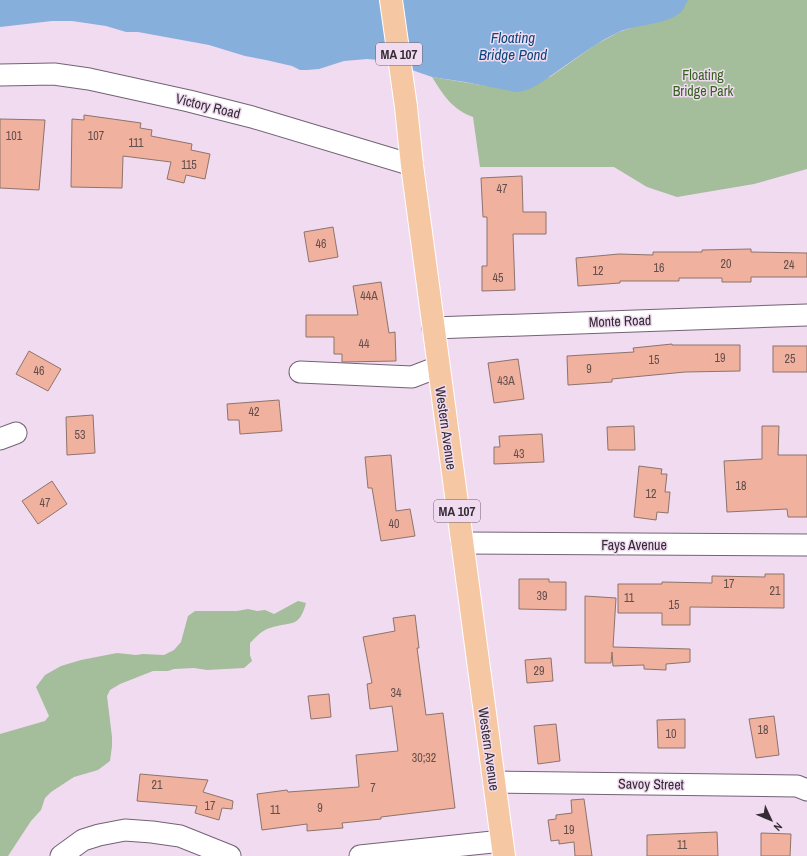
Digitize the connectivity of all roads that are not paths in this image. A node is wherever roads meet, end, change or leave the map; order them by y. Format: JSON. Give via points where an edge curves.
{"nodes":[{"id":1,"x":391,"y":0,"type":"edge"},
{"id":2,"x":0,"y":75,"type":"edge"},
{"id":3,"x":412,"y":165,"type":"junction"},
{"id":4,"x":807,"y":315,"type":"edge"},
{"id":5,"x":433,"y":328,"type":"junction"},
{"id":6,"x":438,"y":367,"type":"junction"},
{"id":7,"x":300,"y":372,"type":"dead end"},
{"id":8,"x":462,"y":543,"type":"junction"},
{"id":9,"x":807,"y":545,"type":"edge"},
{"id":10,"x":494,"y":782,"type":"junction"},
{"id":11,"x":807,"y":790,"type":"edge"},
{"id":12,"x":503,"y":849,"type":"edge"},
{"id":13,"x":61,"y":856,"type":"edge"},
{"id":14,"x":230,"y":856,"type":"edge"},
{"id":15,"x":360,"y":856,"type":"edge"}],
"edges":[{"from":1,"to":3,"type":"main road","name":"Western Avenue","number":"MA 107"},
{"from":2,"to":3,"type":"street","name":"Victory Road","via":[[54,74],[89,79],[252,117]]},
{"from":3,"to":5,"type":"main road","name":"Western Avenue","number":"MA 107"},
{"from":4,"to":5,"type":"street","name":"Monte Road"},
{"from":5,"to":6,"type":"main road","name":"Western Avenue","number":"MA 107"},
{"from":6,"to":7,"type":"street","via":[[412,377]]},
{"from":6,"to":8,"type":"main road","name":"Western Avenue","number":"MA 107"},
{"from":8,"to":9,"type":"street","name":"Fays Avenue"},
{"from":8,"to":10,"type":"main road","name":"Western Avenue","number":"MA 107"},
{"from":10,"to":11,"type":"street","name":"Savoy Street","via":[[798,786]]},
{"from":10,"to":12,"type":"main road","name":"Western Avenue","number":"MA 107"},
{"from":12,"to":15,"type":"street"},
{"from":13,"to":14,"type":"street","via":[[83,840],[125,830],[180,836]]}]}
